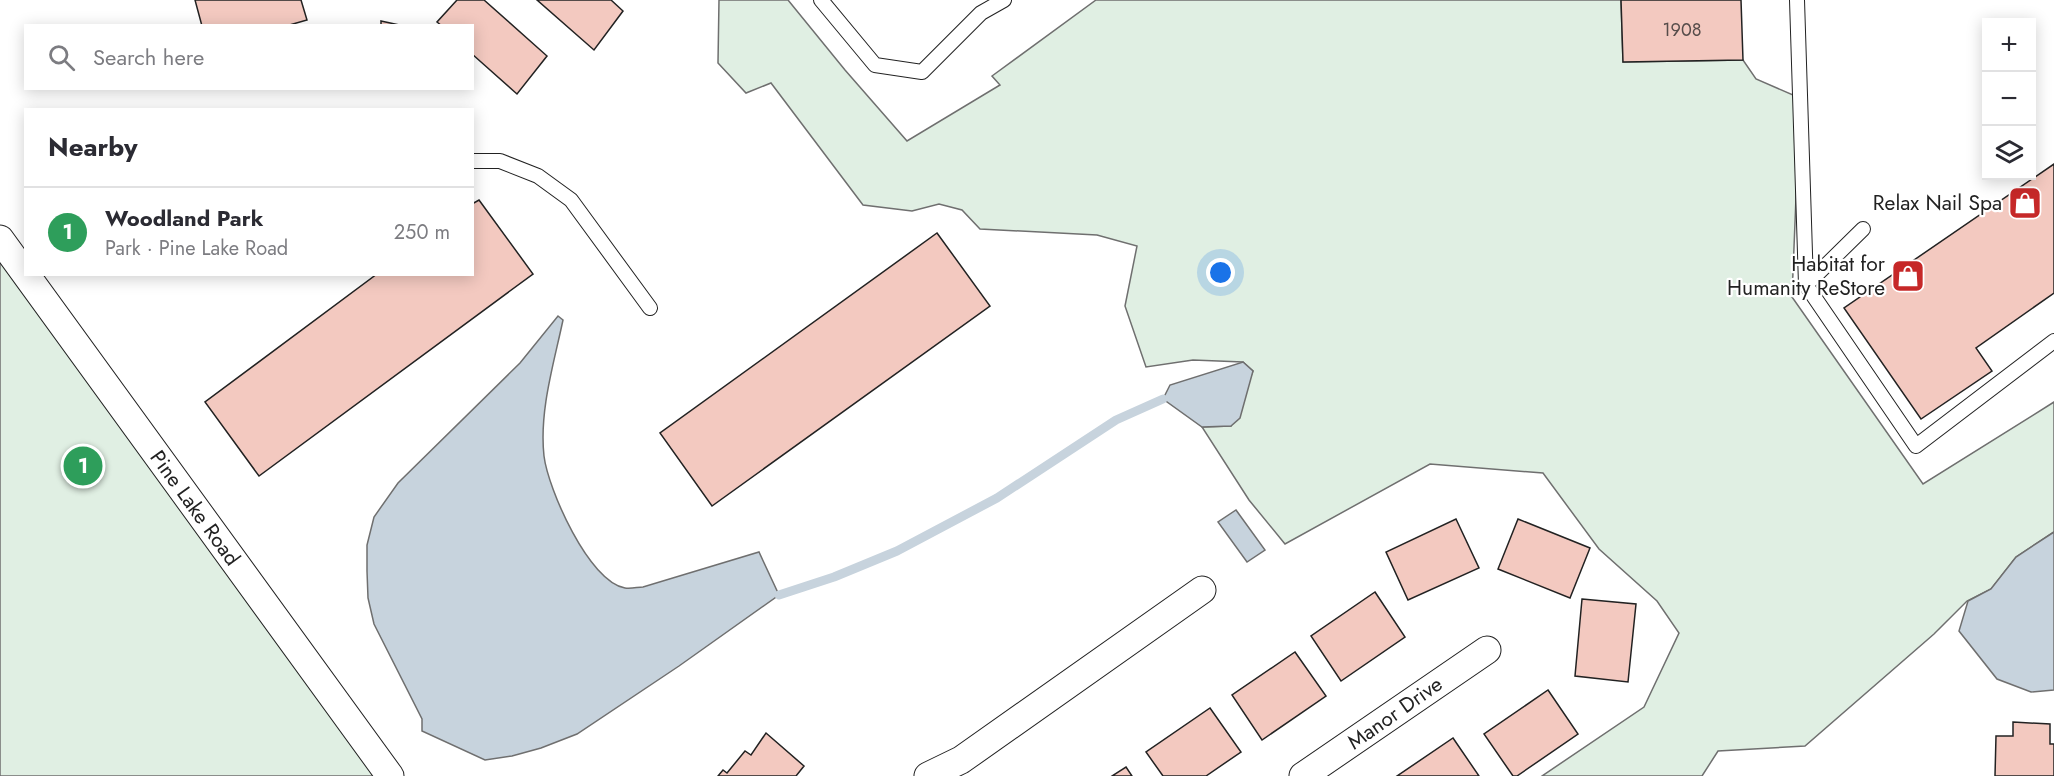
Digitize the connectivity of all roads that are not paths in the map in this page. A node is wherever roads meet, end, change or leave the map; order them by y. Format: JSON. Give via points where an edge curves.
{"nodes":[{"id":1,"x":821,"y":0,"type":"edge"},
{"id":2,"x":1004,"y":0,"type":"edge"},
{"id":3,"x":1797,"y":0,"type":"edge"},
{"id":4,"x":474,"y":160,"type":"edge"},
{"id":5,"x":1863,"y":229,"type":"dead end"},
{"id":6,"x":0,"y":239,"type":"edge"},
{"id":7,"x":24,"y":272,"type":"edge"},
{"id":8,"x":27,"y":276,"type":"edge"},
{"id":9,"x":1806,"y":285,"type":"junction"},
{"id":10,"x":650,"y":308,"type":"dead end"},
{"id":11,"x":2054,"y":341,"type":"edge"},
{"id":12,"x":1202,"y":590,"type":"dead end"},
{"id":13,"x":1487,"y":650,"type":"dead end"},
{"id":14,"x":390,"y":776,"type":"edge"},
{"id":15,"x":928,"y":776,"type":"edge"},
{"id":16,"x":1304,"y":776,"type":"edge"}],
"edges":[{"from":1,"to":2,"type":"lane","via":[[875,65],[922,72],[981,14]]},
{"from":3,"to":9,"type":"lane"},
{"from":4,"to":10,"type":"lane","via":[[510,164],[538,176],[571,200]]},
{"from":5,"to":9,"type":"lane"},
{"from":6,"to":7,"type":"street","name":"Pine Lake Road"},
{"from":8,"to":14,"type":"street","name":"Pine Lake Road"},
{"from":9,"to":11,"type":"lane","via":[[1916,446]]},
{"from":12,"to":15,"type":"street","via":[[962,760]]},
{"from":13,"to":16,"type":"street","name":"Manor Drive"}]}
